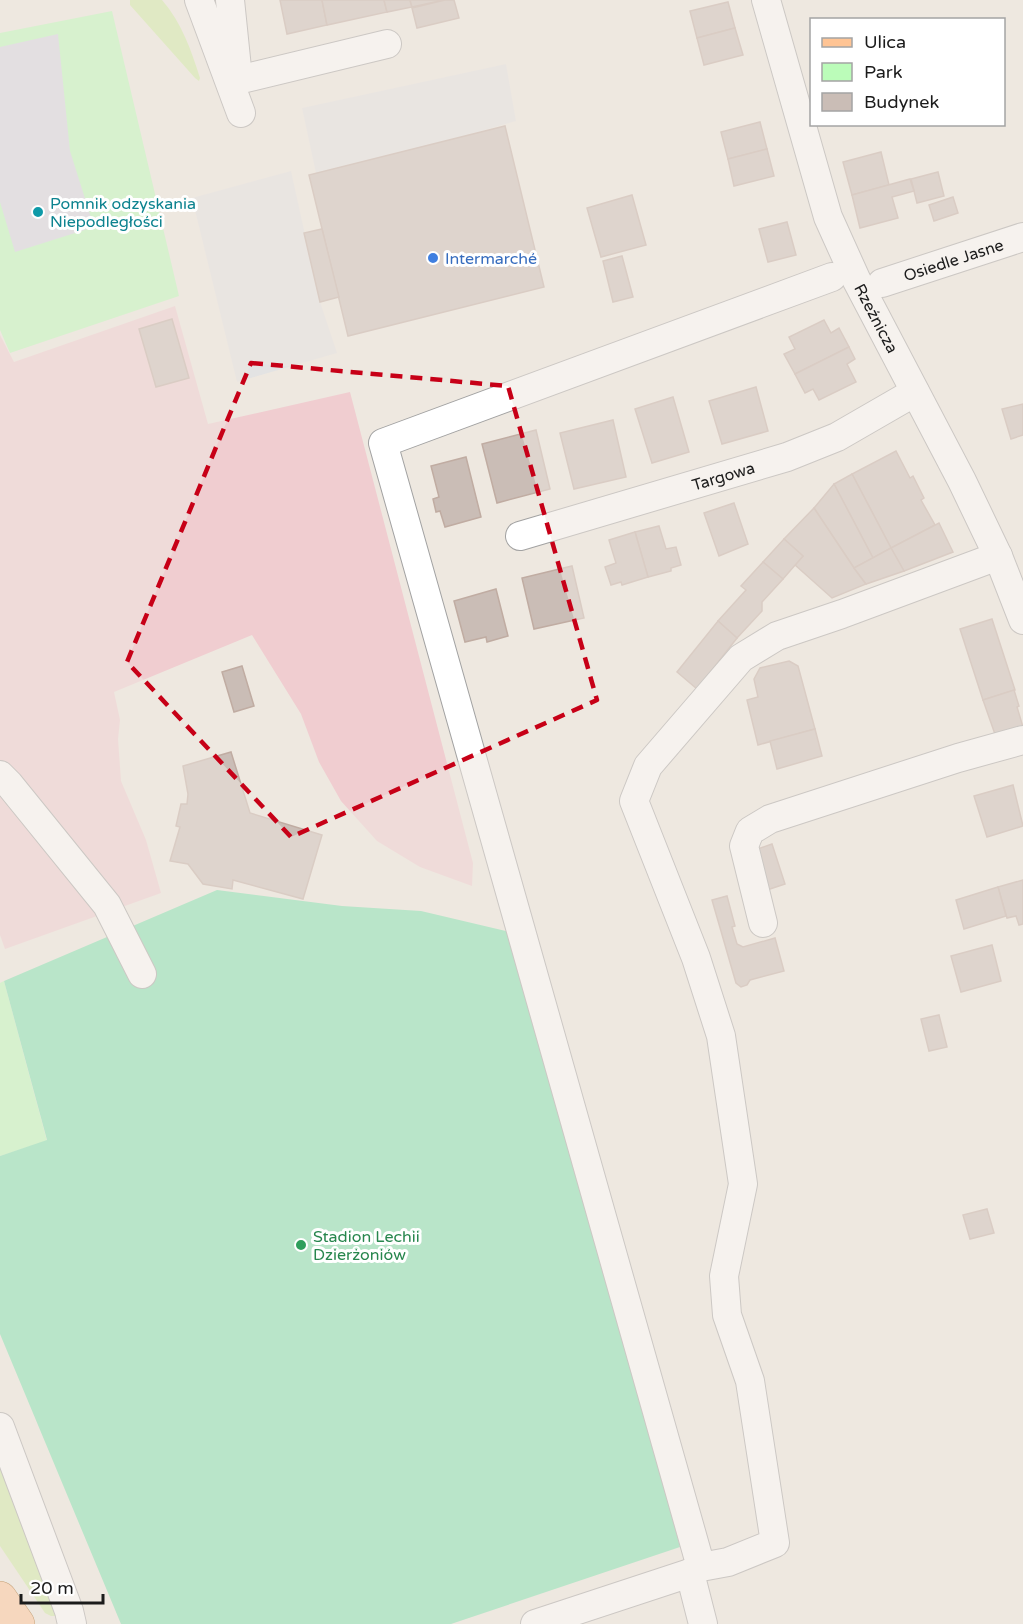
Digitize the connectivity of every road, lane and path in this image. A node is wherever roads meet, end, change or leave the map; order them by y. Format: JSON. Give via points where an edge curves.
{"nodes":[{"id":1,"x":199,"y":0,"type":"edge"},
{"id":2,"x":230,"y":0,"type":"edge"},
{"id":3,"x":766,"y":0,"type":"edge"},
{"id":4,"x":387,"y":44,"type":"dead end"},
{"id":5,"x":238,"y":80,"type":"junction"},
{"id":6,"x":1023,"y":237,"type":"edge"},
{"id":7,"x":832,"y":277,"type":"dead end"},
{"id":8,"x":882,"y":283,"type":"dead end"},
{"id":9,"x":915,"y":392,"type":"junction"},
{"id":10,"x":520,"y":536,"type":"dead end"},
{"id":11,"x":998,"y":556,"type":"junction"},
{"id":12,"x":1023,"y":620,"type":"edge"},
{"id":13,"x":1023,"y":740,"type":"edge"},
{"id":14,"x":0,"y":775,"type":"edge"},
{"id":15,"x":763,"y":923,"type":"dead end"},
{"id":16,"x":142,"y":974,"type":"dead end"},
{"id":17,"x":0,"y":1427,"type":"edge"},
{"id":18,"x":695,"y":1570,"type":"junction"},
{"id":19,"x":0,"y":1598,"type":"edge"},
{"id":20,"x":18,"y":1624,"type":"edge"},
{"id":21,"x":72,"y":1624,"type":"edge"},
{"id":22,"x":535,"y":1624,"type":"edge"},
{"id":23,"x":703,"y":1624,"type":"edge"}],
"edges":[{"from":1,"to":5,"type":"street","via":[[241,113]]},
{"from":2,"to":5,"type":"street"},
{"from":3,"to":9,"type":"street","name":"Rzeźnicza","via":[[828,217]]},
{"from":4,"to":5,"type":"street"},
{"from":6,"to":8,"type":"street","name":"Osiedle Jasne"},
{"from":7,"to":18,"type":"street","via":[[383,443]]},
{"from":9,"to":10,"type":"street","name":"Targowa","via":[[837,437],[787,457]]},
{"from":9,"to":11,"type":"street","name":"Rzeźnicza"},
{"from":11,"to":12,"type":"street","name":"Rzeźnicza"},
{"from":11,"to":18,"type":"street","via":[[777,636],[741,658],[648,766],[634,801],[696,958],[720,1036],[743,1184],[724,1276],[727,1315],[750,1381],[775,1543]]},
{"from":13,"to":15,"type":"street","via":[[770,819],[750,831],[744,846]]},
{"from":14,"to":16,"type":"street","via":[[107,905]]},
{"from":17,"to":21,"type":"street"},
{"from":18,"to":22,"type":"street"},
{"from":18,"to":23,"type":"street"},
{"from":19,"to":20,"type":"main road"}]}
